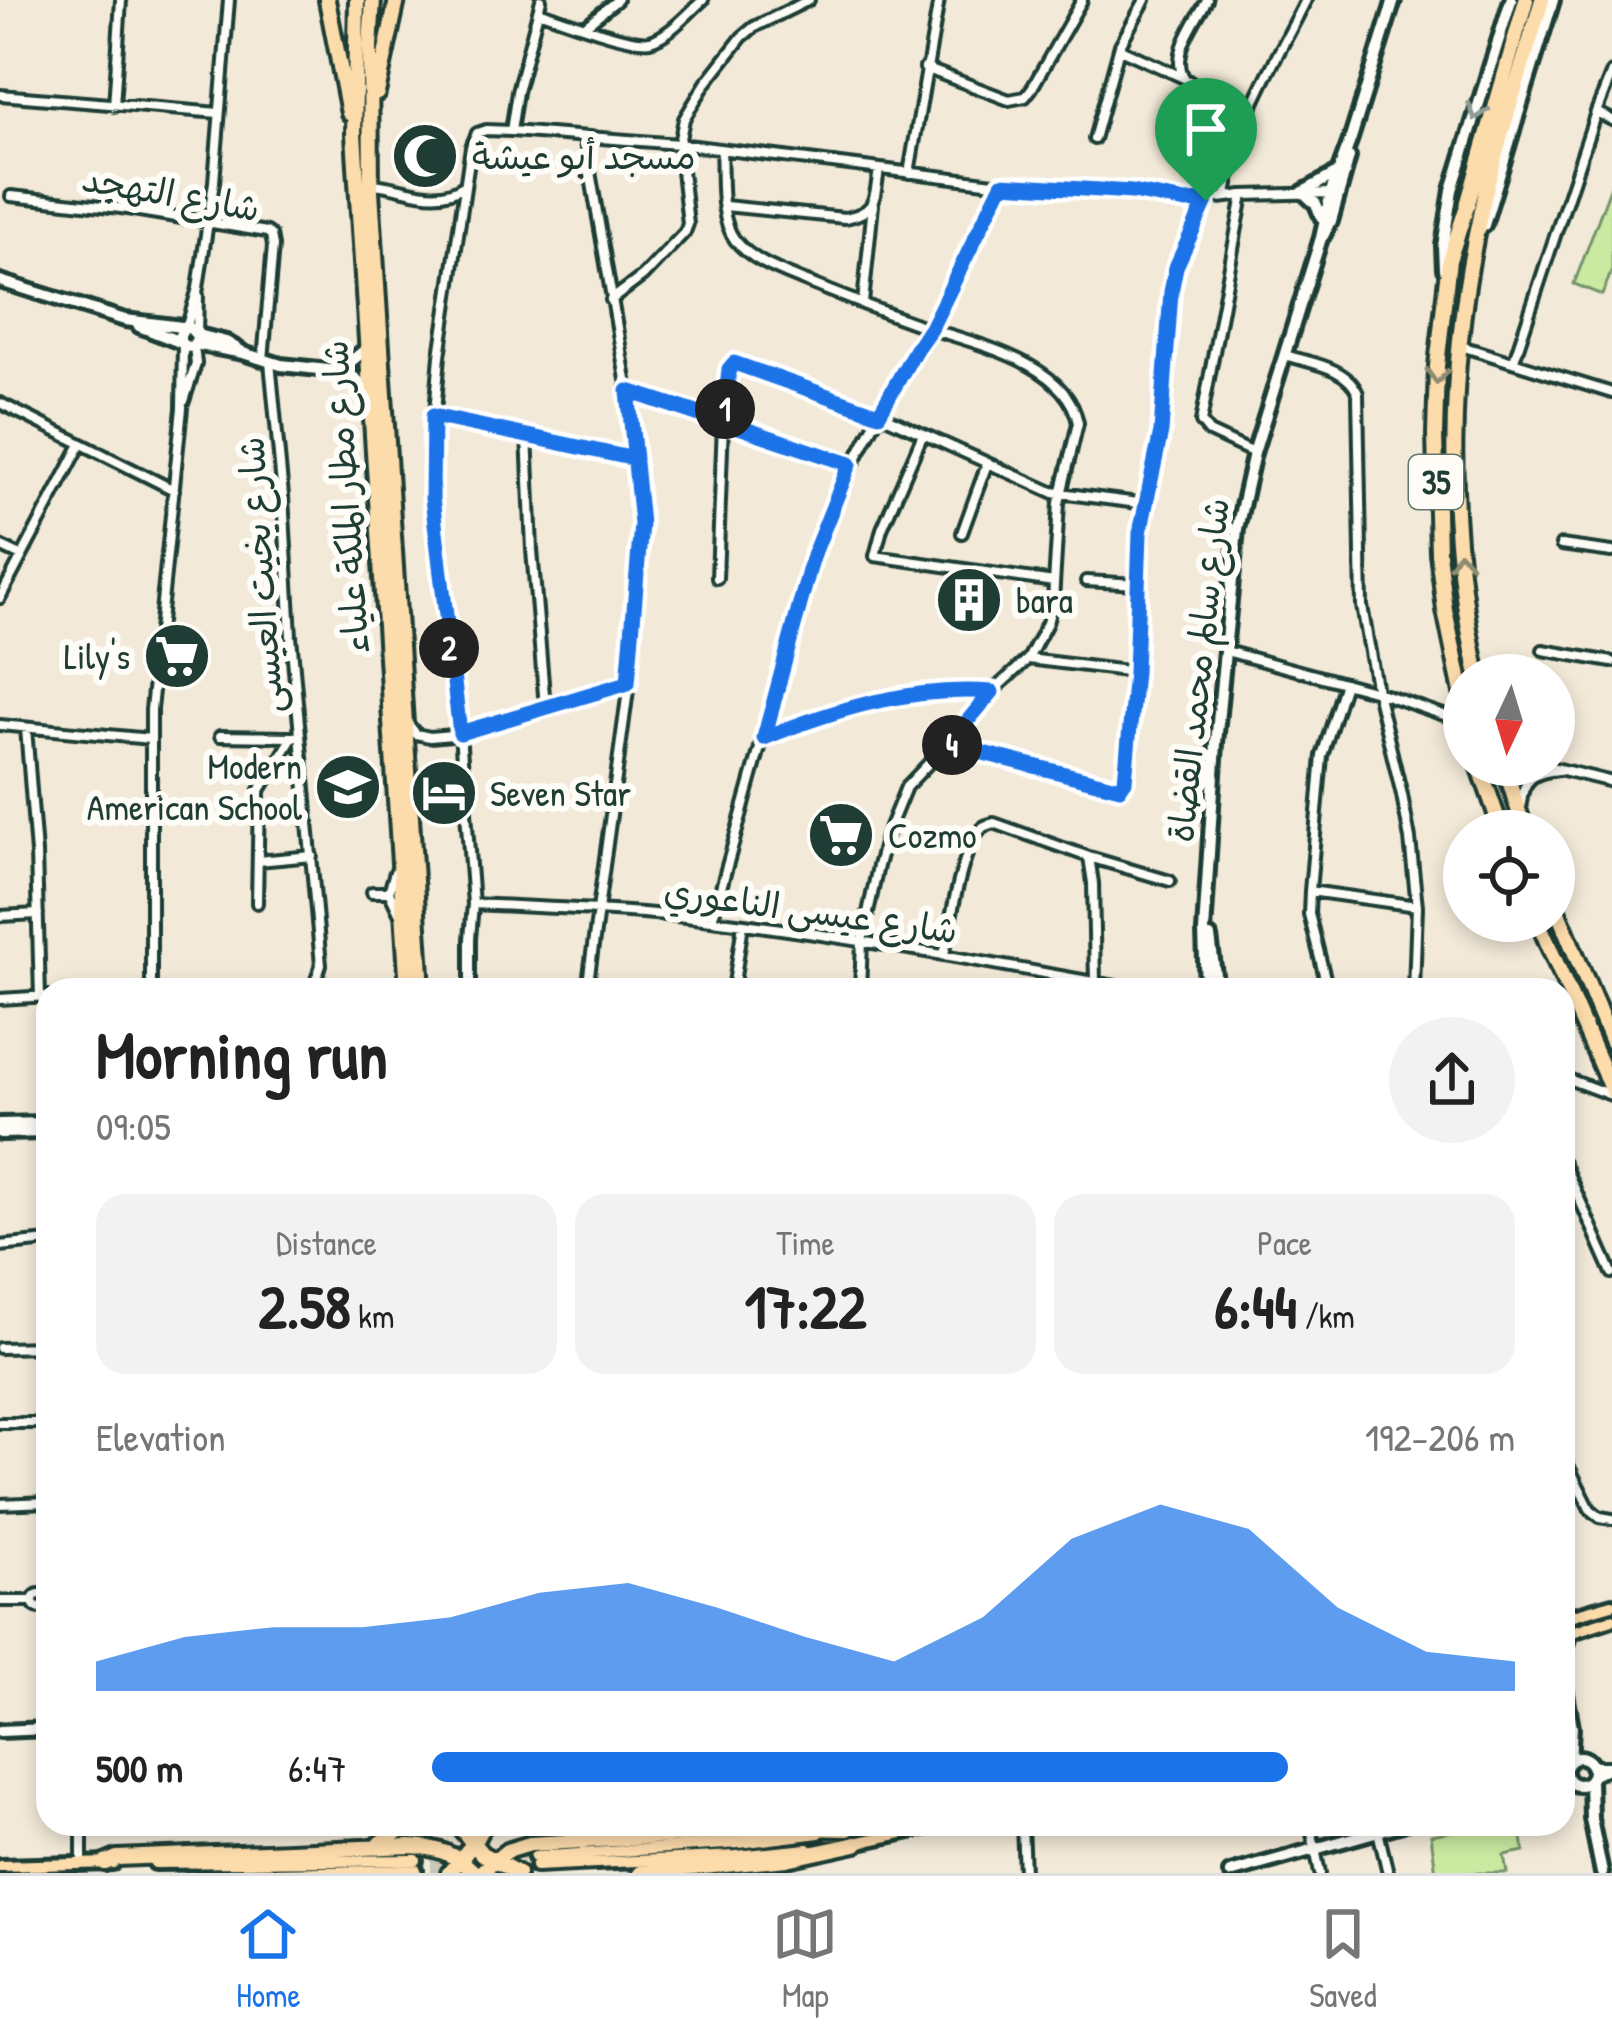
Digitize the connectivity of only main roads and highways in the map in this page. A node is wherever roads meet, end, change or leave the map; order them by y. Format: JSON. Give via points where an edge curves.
{"nodes":[{"id":1,"x":327,"y":0,"type":"edge"},
{"id":2,"x":357,"y":0,"type":"edge"},
{"id":3,"x":373,"y":0,"type":"edge"},
{"id":4,"x":397,"y":0,"type":"edge"},
{"id":5,"x":1526,"y":0,"type":"edge"},
{"id":6,"x":1542,"y":0,"type":"edge"},
{"id":7,"x":370,"y":128,"type":"junction"},
{"id":8,"x":354,"y":134,"type":"junction"},
{"id":9,"x":1454,"y":654,"type":"edge"},
{"id":10,"x":1474,"y":654,"type":"edge"},
{"id":11,"x":1547,"y":942,"type":"edge"},
{"id":12,"x":1570,"y":942,"type":"edge"},
{"id":13,"x":412,"y":949,"type":"junction"},
{"id":14,"x":401,"y":978,"type":"edge"},
{"id":15,"x":409,"y":978,"type":"edge"},
{"id":16,"x":423,"y":978,"type":"edge"},
{"id":17,"x":1563,"y":978,"type":"edge"},
{"id":18,"x":1575,"y":1007,"type":"edge"},
{"id":19,"x":1612,"y":1042,"type":"edge"},
{"id":20,"x":1612,"y":1093,"type":"edge"},
{"id":21,"x":1612,"y":1604,"type":"edge"},
{"id":22,"x":1575,"y":1615,"type":"edge"},
{"id":23,"x":1612,"y":1619,"type":"edge"},
{"id":24,"x":1575,"y":1631,"type":"edge"},
{"id":25,"x":394,"y":1836,"type":"edge"},
{"id":26,"x":467,"y":1836,"type":"edge"},
{"id":27,"x":477,"y":1836,"type":"tunnel mouth"},
{"id":28,"x":596,"y":1836,"type":"edge"},
{"id":29,"x":668,"y":1836,"type":"edge"},
{"id":30,"x":846,"y":1836,"type":"edge"},
{"id":31,"x":859,"y":1836,"type":"edge"},
{"id":32,"x":852,"y":1837,"type":"junction"},
{"id":33,"x":610,"y":1841,"type":"junction"},
{"id":34,"x":473,"y":1844,"type":"junction"},
{"id":35,"x":374,"y":1847,"type":"junction"},
{"id":36,"x":462,"y":1861,"type":"junction"},
{"id":37,"x":492,"y":1861,"type":"junction"},
{"id":38,"x":536,"y":1861,"type":"tunnel mouth"},
{"id":39,"x":105,"y":1863,"type":"junction"},
{"id":40,"x":0,"y":1867,"type":"edge"},
{"id":41,"x":665,"y":1872,"type":"edge"},
{"id":42,"x":278,"y":1873,"type":"edge"},
{"id":43,"x":449,"y":1873,"type":"edge"},
{"id":44,"x":477,"y":1873,"type":"edge"},
{"id":45,"x":518,"y":1873,"type":"edge"},
{"id":46,"x":640,"y":1873,"type":"edge"}],
"edges":[{"from":1,"to":8,"type":"highway"},
{"from":2,"to":8,"type":"highway","name":"شارع مطار الملكة علياء"},
{"from":3,"to":7,"type":"highway","name":"شارع مطار الملكة علياء"},
{"from":4,"to":7,"type":"highway"},
{"from":5,"to":9,"type":"highway","number":"35","one_way":true,"via":[[1445,288],[1438,553]]},
{"from":10,"to":6,"type":"highway","number":"35","one_way":true,"via":[[1458,530],[1460,346],[1482,205]]},
{"from":7,"to":13,"type":"highway","name":"شارع مطار الملكة علياء"},
{"from":8,"to":13,"type":"highway","name":"شارع مطار الملكة علياء","via":[[398,858]]},
{"from":11,"to":17,"type":"highway"},
{"from":12,"to":19,"type":"highway"},
{"from":13,"to":14,"type":"highway"},
{"from":13,"to":15,"type":"highway","name":"شارع مطار الملكة علياء"},
{"from":13,"to":16,"type":"highway"},
{"from":18,"to":20,"type":"highway"},
{"from":21,"to":22,"type":"main road"},
{"from":23,"to":24,"type":"main road"},
{"from":25,"to":35,"type":"highway"},
{"from":26,"to":34,"type":"highway"},
{"from":27,"to":34,"type":"highway"},
{"from":28,"to":33,"type":"highway"},
{"from":29,"to":33,"type":"highway"},
{"from":30,"to":32,"type":"highway"},
{"from":31,"to":32,"type":"main road"},
{"from":32,"to":38,"type":"main road","via":[[736,1856]]},
{"from":32,"to":41,"type":"highway","via":[[787,1859]]},
{"from":33,"to":37,"type":"highway","via":[[522,1845]]},
{"from":34,"to":36,"type":"highway"},
{"from":34,"to":37,"type":"highway"},
{"from":35,"to":36,"type":"highway","via":[[430,1847]]},
{"from":35,"to":39,"type":"highway"},
{"from":36,"to":43,"type":"highway"},
{"from":36,"to":44,"type":"highway"},
{"from":37,"to":44,"type":"highway"},
{"from":37,"to":45,"type":"highway"},
{"from":39,"to":40,"type":"main road"},
{"from":39,"to":42,"type":"main road","via":[[416,1865]]},
{"from":41,"to":46,"type":"highway"}]}
